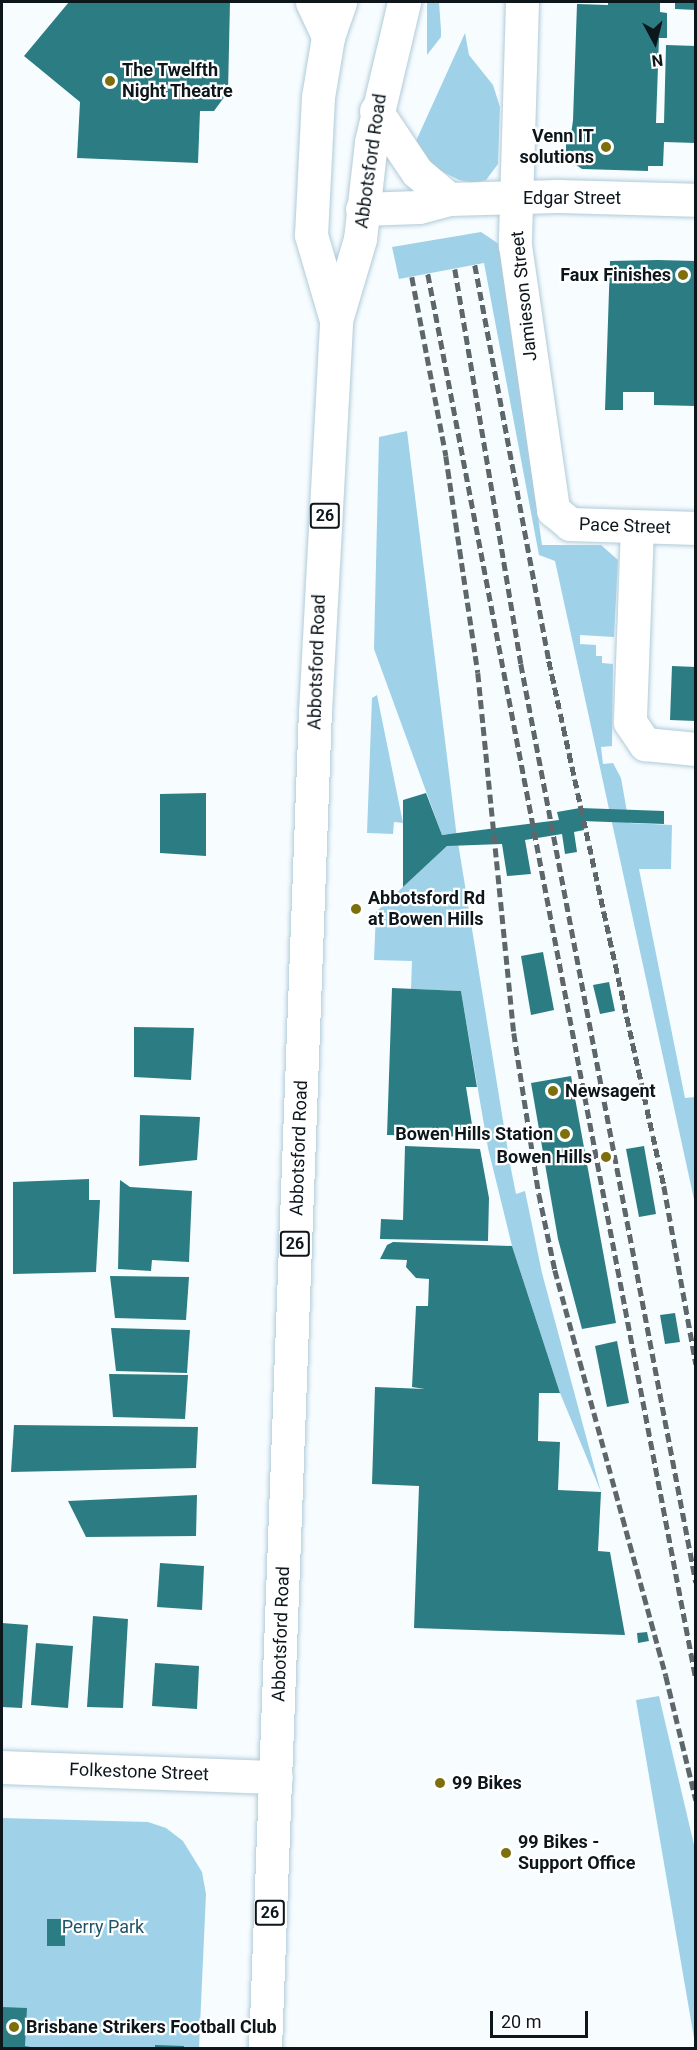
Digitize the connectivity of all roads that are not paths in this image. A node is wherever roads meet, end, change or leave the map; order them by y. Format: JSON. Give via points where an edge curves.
{"nodes":[{"id":1,"x":312,"y":2,"type":"edge"},
{"id":2,"x":339,"y":2,"type":"edge"},
{"id":3,"x":404,"y":2,"type":"edge"},
{"id":4,"x":522,"y":2,"type":"edge"},
{"id":5,"x":328,"y":38,"type":"junction"},
{"id":6,"x":376,"y":111,"type":"junction"},
{"id":7,"x":516,"y":198,"type":"junction"},
{"id":8,"x":449,"y":199,"type":"junction"},
{"id":9,"x":696,"y":200,"type":"edge"},
{"id":10,"x":362,"y":209,"type":"junction"},
{"id":11,"x":336,"y":320,"type":"junction"},
{"id":12,"x":557,"y":516,"type":"joint"},
{"id":13,"x":637,"y":527,"type":"junction"},
{"id":14,"x":696,"y":528,"type":"edge"},
{"id":15,"x":696,"y":749,"type":"edge"},
{"id":16,"x":2,"y":1767,"type":"edge"},
{"id":17,"x":276,"y":1777,"type":"junction"},
{"id":18,"x":265,"y":2049,"type":"edge"}],
"edges":[{"from":1,"to":5,"type":"main road"},
{"from":2,"to":5,"type":"main road","name":"Abbotsford Road","number":"26"},
{"from":3,"to":6,"type":"main road","name":"Abbotsford Road","number":"26"},
{"from":4,"to":7,"type":"main road","name":"Jamieson Street"},
{"from":5,"to":11,"type":"main road","name":"Abbotsford Road","number":"26","via":[[315,124],[311,235]]},
{"from":6,"to":8,"type":"main road","via":[[417,172]]},
{"from":6,"to":10,"type":"main road","name":"Abbotsford Road","number":"26"},
{"from":7,"to":8,"type":"main road","name":"Edgar Street"},
{"from":7,"to":9,"type":"main road","name":"Edgar Street"},
{"from":7,"to":12,"type":"main road","name":"Jamieson Street","via":[[517,256],[551,503]]},
{"from":8,"to":10,"type":"main road","name":"Edgar Street","via":[[419,207]]},
{"from":10,"to":11,"type":"main road","name":"Abbotsford Road","number":"26","via":[[360,239]]},
{"from":11,"to":17,"type":"main road","name":"Abbotsford Road","number":"26","via":[[318,653]]},
{"from":12,"to":13,"type":"main road","name":"Pace Street","via":[[570,524]]},
{"from":13,"to":14,"type":"main road","name":"Pace Street"},
{"from":13,"to":15,"type":"main road","via":[[630,722],[637,738],[653,747]]},
{"from":16,"to":17,"type":"main road","name":"Folkestone Street"},
{"from":17,"to":18,"type":"main road","name":"Abbotsford Road","number":"26"}]}
